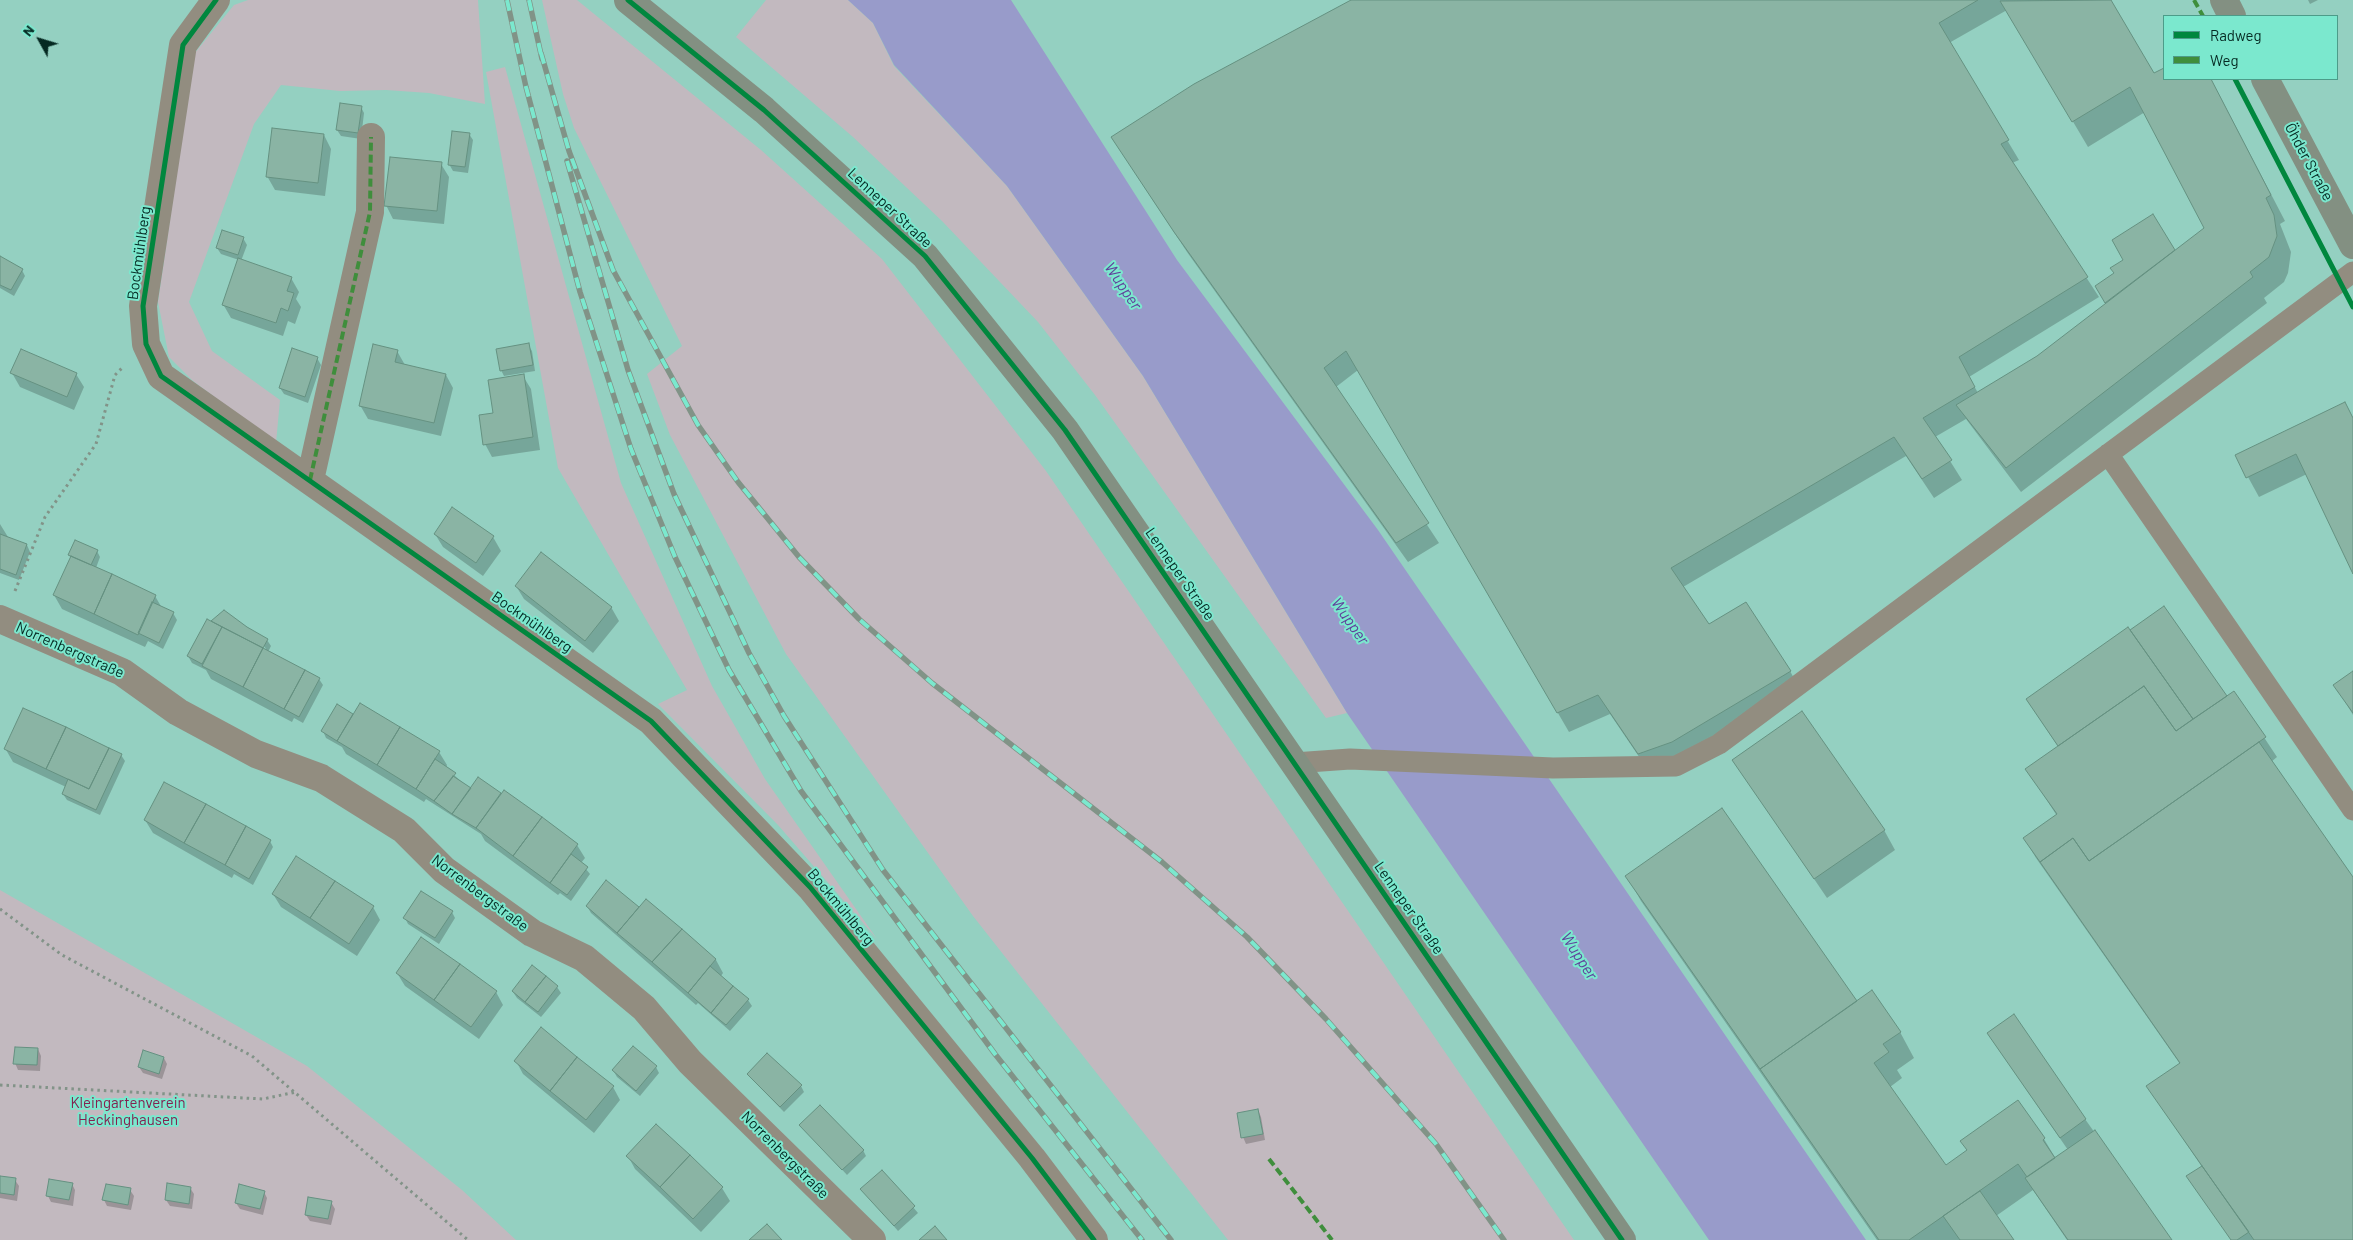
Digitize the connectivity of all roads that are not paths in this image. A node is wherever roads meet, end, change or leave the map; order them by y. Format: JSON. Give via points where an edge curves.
{"nodes":[{"id":1,"x":216,"y":0,"type":"edge"},
{"id":2,"x":628,"y":0,"type":"edge"},
{"id":3,"x":2224,"y":0,"type":"edge"},
{"id":4,"x":2232,"y":15,"type":"edge"},
{"id":5,"x":2267,"y":80,"type":"edge"},
{"id":6,"x":371,"y":137,"type":"dead end"},
{"id":7,"x":2353,"y":245,"type":"edge"},
{"id":8,"x":2353,"y":272,"type":"edge"},
{"id":9,"x":2108,"y":454,"type":"junction"},
{"id":10,"x":310,"y":480,"type":"junction"},
{"id":11,"x":2,"y":620,"type":"edge"},
{"id":12,"x":1294,"y":763,"type":"junction"},
{"id":13,"x":2353,"y":810,"type":"edge"},
{"id":14,"x":872,"y":1240,"type":"edge"},
{"id":15,"x":1094,"y":1240,"type":"edge"},
{"id":16,"x":1622,"y":1240,"type":"edge"}],
"edges":[{"from":1,"to":10,"type":"street","name":"Bockmühlberg","via":[[182,45],[143,306],[146,344],[160,376]]},
{"from":2,"to":12,"type":"main road","name":"Lenneper Straße","via":[[764,110],[925,256],[1065,430]]},
{"from":3,"to":4,"type":"main road"},
{"from":5,"to":7,"type":"main road","name":"Öhder Straße"},
{"from":6,"to":10,"type":"street","via":[[370,212]]},
{"from":8,"to":9,"type":"lane"},
{"from":9,"to":12,"type":"lane","via":[[1719,744],[1676,766],[1552,768],[1350,759]]},
{"from":9,"to":13,"type":"lane"},
{"from":10,"to":15,"type":"street","name":"Bockmühlberg","via":[[651,721],[810,887],[1032,1158]]},
{"from":11,"to":14,"type":"street","name":"Norrenbergstraße","via":[[122,672],[178,712],[256,754],[322,778],[404,830],[444,870],[532,934],[584,958],[644,1008],[690,1062]]},
{"from":12,"to":16,"type":"main road","name":"Lenneper Straße"}]}
